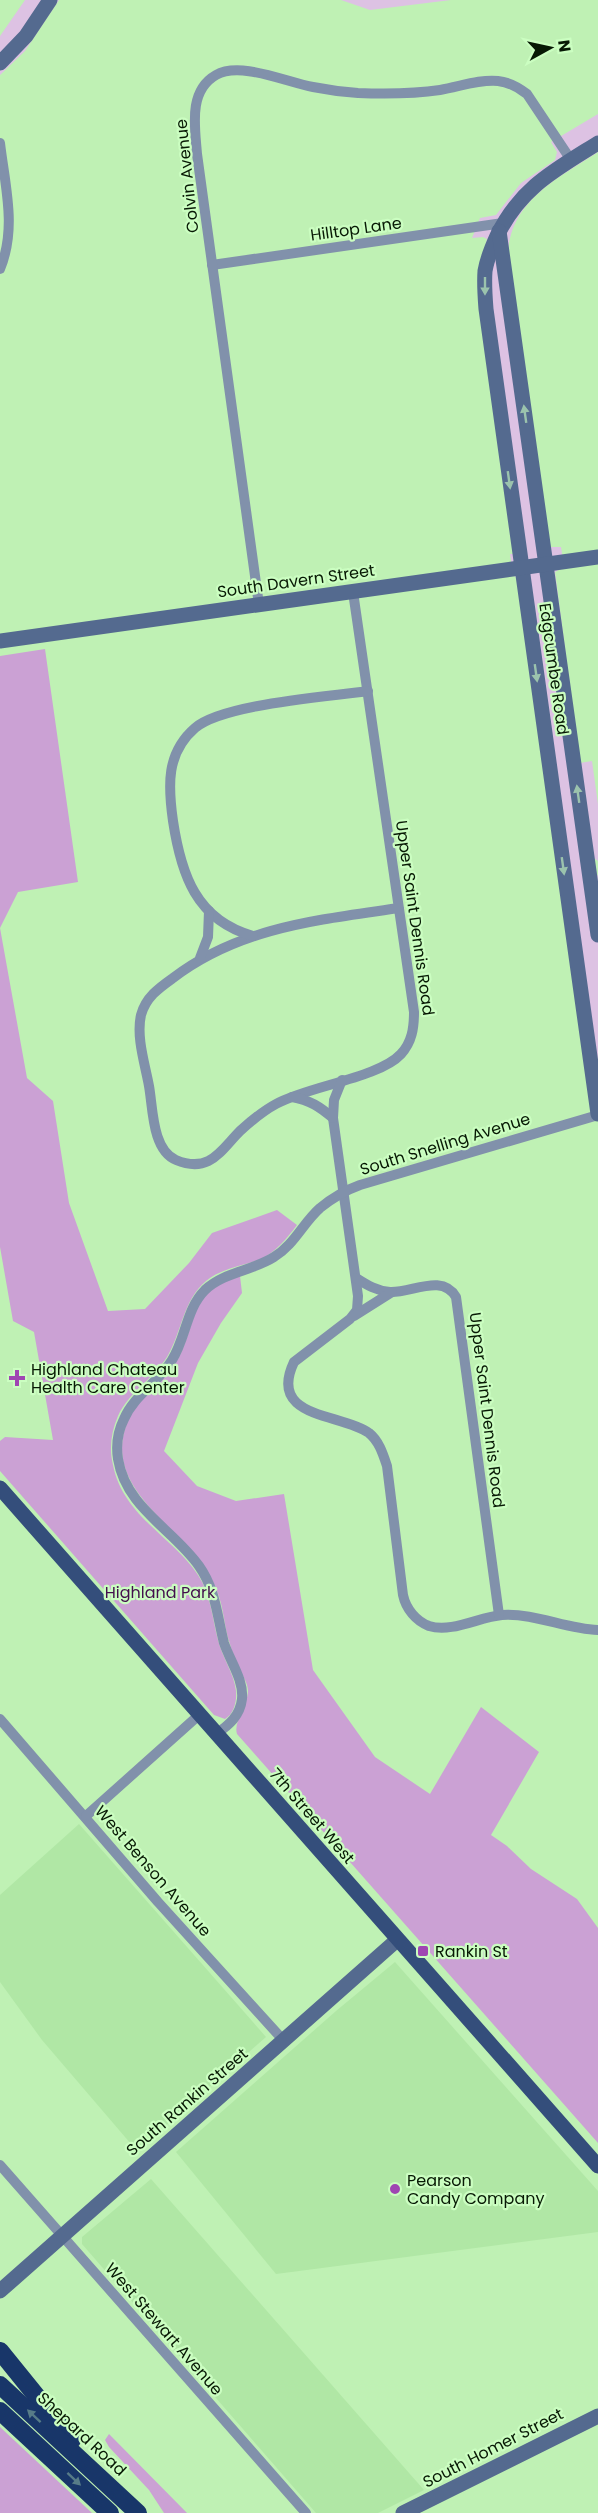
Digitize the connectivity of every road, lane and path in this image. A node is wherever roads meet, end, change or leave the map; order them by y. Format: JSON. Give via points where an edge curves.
{"nodes":[{"id":1,"x":50,"y":0,"type":"edge"},
{"id":2,"x":0,"y":63,"type":"edge"},
{"id":3,"x":0,"y":143,"type":"edge"},
{"id":4,"x":598,"y":143,"type":"edge"},
{"id":5,"x":571,"y":160,"type":"junction"},
{"id":6,"x":501,"y":227,"type":"junction"},
{"id":7,"x":212,"y":265,"type":"junction"},
{"id":8,"x":0,"y":269,"type":"edge"},
{"id":9,"x":598,"y":557,"type":"edge"},
{"id":10,"x":546,"y":564,"type":"junction"},
{"id":11,"x":521,"y":568,"type":"junction"},
{"id":12,"x":353,"y":592,"type":"junction"},
{"id":13,"x":259,"y":605,"type":"junction"},
{"id":14,"x":0,"y":641,"type":"edge"},
{"id":15,"x":368,"y":691,"type":"junction"},
{"id":16,"x":399,"y":908,"type":"junction"},
{"id":17,"x":208,"y":911,"type":"junction"},
{"id":18,"x":598,"y":935,"type":"edge"},
{"id":19,"x":253,"y":936,"type":"junction"},
{"id":20,"x":200,"y":958,"type":"junction"},
{"id":21,"x":342,"y":1080,"type":"junction"},
{"id":22,"x":289,"y":1097,"type":"junction"},
{"id":23,"x":598,"y":1114,"type":"edge"},
{"id":24,"x":333,"y":1118,"type":"junction"},
{"id":25,"x":344,"y":1193,"type":"junction"},
{"id":26,"x":356,"y":1278,"type":"junction"},
{"id":27,"x":392,"y":1292,"type":"junction"},
{"id":28,"x":350,"y":1319,"type":"junction"},
{"id":29,"x":0,"y":1488,"type":"edge"},
{"id":30,"x":499,"y":1615,"type":"junction"},
{"id":31,"x":598,"y":1630,"type":"edge"},
{"id":32,"x":199,"y":1715,"type":"junction"},
{"id":33,"x":0,"y":1719,"type":"edge"},
{"id":34,"x":216,"y":1734,"type":"junction"},
{"id":35,"x":86,"y":1816,"type":"junction"},
{"id":36,"x":397,"y":1940,"type":"junction"},
{"id":37,"x":284,"y":2041,"type":"junction"},
{"id":38,"x":0,"y":2165,"type":"edge"},
{"id":39,"x":598,"y":2166,"type":"edge"},
{"id":40,"x":63,"y":2236,"type":"junction"},
{"id":41,"x":0,"y":2291,"type":"edge"},
{"id":42,"x":0,"y":2351,"type":"edge"},
{"id":43,"x":0,"y":2385,"type":"edge"},
{"id":44,"x":0,"y":2411,"type":"edge"},
{"id":45,"x":598,"y":2416,"type":"edge"},
{"id":46,"x":102,"y":2479,"type":"junction"},
{"id":47,"x":110,"y":2513,"type":"edge"},
{"id":48,"x":138,"y":2513,"type":"edge"},
{"id":49,"x":306,"y":2513,"type":"edge"},
{"id":50,"x":403,"y":2513,"type":"edge"}],
"edges":[{"from":1,"to":2,"type":"street","via":[[26,36]]},
{"from":3,"to":8,"type":"street","via":[[11,226]]},
{"from":4,"to":5,"type":"street","name":"Edgcumbe Road"},
{"from":5,"to":6,"type":"street","name":"Edgcumbe Road","via":[[528,190]]},
{"from":5,"to":7,"type":"street","name":"Colvin Avenue","via":[[535,103],[519,88],[500,81],[377,94],[314,88],[228,70],[203,86],[195,111]]},
{"from":6,"to":7,"type":"street","name":"Hilltop Lane"},
{"from":10,"to":6,"type":"street","name":"Edgcumbe Road","one_way":true},
{"from":6,"to":11,"type":"street","name":"Edgcumbe Road","one_way":true,"via":[[485,271],[486,309]]},
{"from":7,"to":13,"type":"street","name":"Colvin Avenue"},
{"from":9,"to":10,"type":"street","name":"South Davern Street"},
{"from":10,"to":11,"type":"street","name":"South Davern Street"},
{"from":18,"to":10,"type":"street","name":"Edgcumbe Road","one_way":true},
{"from":11,"to":12,"type":"street","name":"South Davern Street"},
{"from":11,"to":23,"type":"street","name":"Edgcumbe Road","one_way":true},
{"from":12,"to":13,"type":"street","name":"South Davern Street"},
{"from":12,"to":15,"type":"street","name":"Upper Saint Dennis Road"},
{"from":13,"to":14,"type":"street","name":"South Davern Street"},
{"from":15,"to":16,"type":"street","name":"Upper Saint Dennis Road"},
{"from":15,"to":17,"type":"street","via":[[225,713],[206,720],[186,737],[171,767],[169,794],[180,862]]},
{"from":16,"to":19,"type":"street","name":"Upper Saint Dennis Road","via":[[318,920]]},
{"from":16,"to":21,"type":"street","name":"Upper Saint Dennis Road","via":[[414,1012],[412,1035],[402,1053],[387,1065]]},
{"from":17,"to":19,"type":"street","via":[[232,930]]},
{"from":17,"to":20,"type":"street","via":[[208,937]]},
{"from":19,"to":20,"type":"street","name":"Upper Saint Dennis Road"},
{"from":20,"to":22,"type":"street","name":"Upper Saint Dennis Road","via":[[157,990],[141,1015],[140,1032],[156,1131],[162,1146],[174,1159],[193,1164],[219,1156],[252,1120]]},
{"from":21,"to":22,"type":"street","name":"Upper Saint Dennis Road"},
{"from":21,"to":24,"type":"street","via":[[334,1100]]},
{"from":22,"to":24,"type":"street","via":[[307,1100]]},
{"from":23,"to":25,"type":"street","name":"South Snelling Avenue"},
{"from":24,"to":25,"type":"street"},
{"from":25,"to":26,"type":"street"},
{"from":25,"to":34,"type":"street","name":"South Snelling Avenue","via":[[320,1208],[282,1252],[222,1278],[202,1292],[172,1359],[133,1403],[120,1429],[118,1458],[129,1487],[154,1521],[200,1566],[215,1600],[242,1697],[233,1720]]},
{"from":26,"to":27,"type":"street","name":"Upper Saint Dennis Road","via":[[378,1290]]},
{"from":26,"to":28,"type":"street","via":[[357,1310]]},
{"from":27,"to":28,"type":"street"},
{"from":27,"to":30,"type":"street","name":"Upper Saint Dennis Road","via":[[436,1285],[454,1293],[458,1302]]},
{"from":28,"to":30,"type":"street","via":[[294,1362],[289,1382],[294,1401],[308,1411],[368,1432],[382,1451],[403,1595],[414,1616],[429,1626],[445,1627]]},
{"from":29,"to":32,"type":"main road","name":"7th Street West"},
{"from":30,"to":31,"type":"street","via":[[542,1618]]},
{"from":32,"to":34,"type":"main road","name":"7th Street West"},
{"from":32,"to":35,"type":"street"},
{"from":33,"to":35,"type":"street","name":"West Benson Avenue"},
{"from":34,"to":36,"type":"main road","name":"7th Street West"},
{"from":35,"to":37,"type":"street","name":"West Benson Avenue"},
{"from":36,"to":37,"type":"street","name":"South Rankin Street"},
{"from":36,"to":39,"type":"main road","name":"7th Street West"},
{"from":37,"to":40,"type":"street","name":"South Rankin Street"},
{"from":38,"to":40,"type":"street","name":"West Stewart Avenue"},
{"from":40,"to":41,"type":"street","name":"South Rankin Street"},
{"from":40,"to":49,"type":"street","name":"West Stewart Avenue"},
{"from":42,"to":46,"type":"highway"},
{"from":46,"to":43,"type":"highway","name":"Shepard Road","one_way":true},
{"from":44,"to":47,"type":"highway","one_way":true},
{"from":45,"to":50,"type":"street","name":"South Homer Street"},
{"from":46,"to":48,"type":"highway","name":"Shepard Road"}]}
